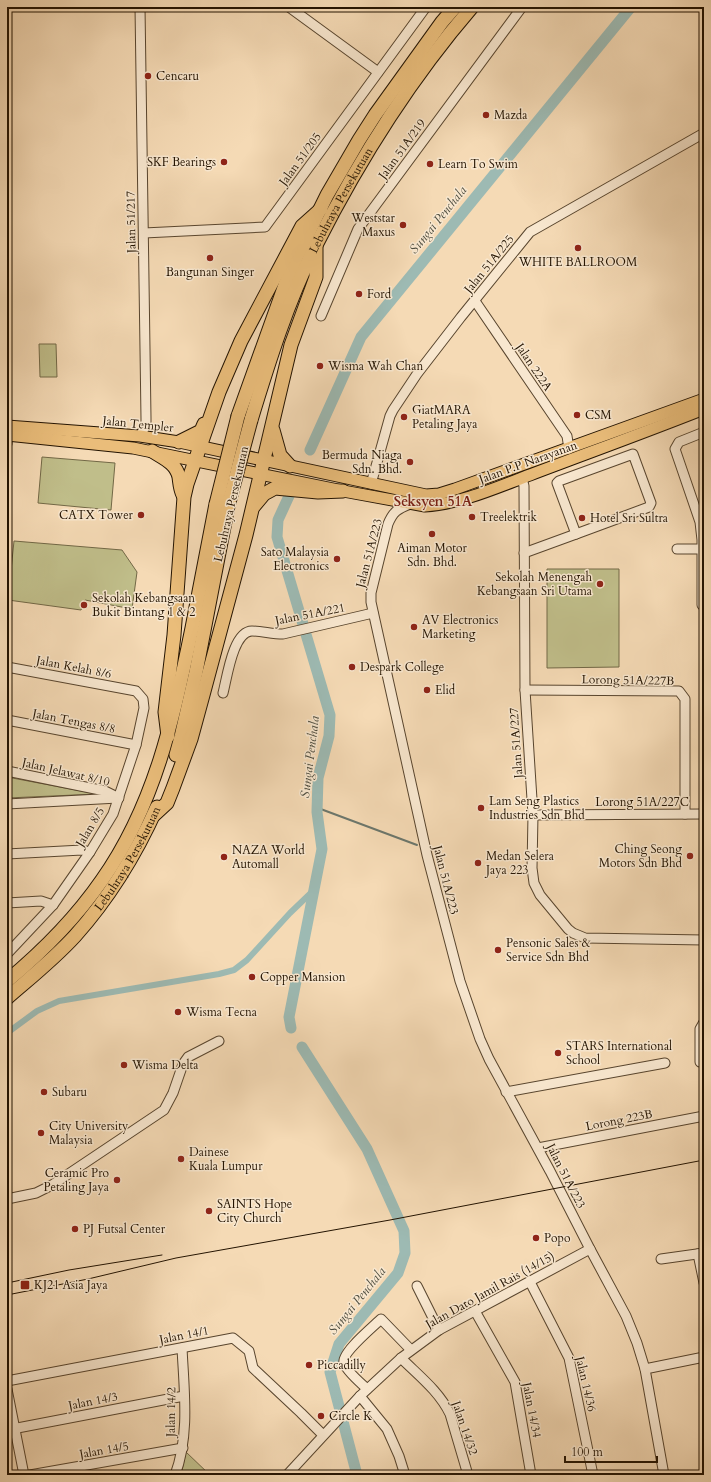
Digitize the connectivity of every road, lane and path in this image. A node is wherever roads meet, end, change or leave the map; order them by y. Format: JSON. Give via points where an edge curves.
{"nodes":[{"id":1,"x":140,"y":7,"type":"edge"},
{"id":2,"x":290,"y":7,"type":"edge"},
{"id":3,"x":426,"y":7,"type":"edge"},
{"id":4,"x":455,"y":7,"type":"edge"},
{"id":5,"x":472,"y":7,"type":"edge"},
{"id":6,"x":522,"y":7,"type":"edge"},
{"id":7,"x":378,"y":72,"type":"junction"},
{"id":8,"x":704,"y":133,"type":"edge"},
{"id":9,"x":321,"y":209,"type":"junction"},
{"id":10,"x":144,"y":233,"type":"junction"},
{"id":11,"x":316,"y":245,"type":"junction"},
{"id":12,"x":475,"y":301,"type":"junction"},
{"id":13,"x":321,"y":316,"type":"dead end"},
{"id":14,"x":219,"y":392,"type":"junction"},
{"id":15,"x":704,"y":399,"type":"edge"},
{"id":16,"x":704,"y":409,"type":"edge"},
{"id":17,"x":272,"y":428,"type":"junction"},
{"id":18,"x":704,"y":432,"type":"edge"},
{"id":19,"x":7,"y":433,"type":"edge"},
{"id":20,"x":140,"y":436,"type":"junction"},
{"id":21,"x":627,"y":439,"type":"junction"},
{"id":22,"x":179,"y":442,"type":"junction"},
{"id":23,"x":199,"y":446,"type":"junction"},
{"id":24,"x":569,"y":449,"type":"junction"},
{"id":25,"x":152,"y":452,"type":"junction"},
{"id":26,"x":633,"y":454,"type":"junction"},
{"id":27,"x":194,"y":460,"type":"junction"},
{"id":28,"x":264,"y":460,"type":"junction"},
{"id":29,"x":290,"y":466,"type":"junction"},
{"id":30,"x":261,"y":474,"type":"junction"},
{"id":31,"x":522,"y":478,"type":"junction"},
{"id":32,"x":371,"y":484,"type":"junction"},
{"id":33,"x":343,"y":491,"type":"junction"},
{"id":34,"x":184,"y":497,"type":"junction"},
{"id":35,"x":410,"y":504,"type":"junction"},
{"id":36,"x":222,"y":505,"type":"junction"},
{"id":37,"x":253,"y":507,"type":"junction"},
{"id":38,"x":576,"y":534,"type":"junction"},
{"id":39,"x":679,"y":549,"type":"dead end"},
{"id":40,"x":703,"y":549,"type":"edge"},
{"id":41,"x":524,"y":553,"type":"junction"},
{"id":42,"x":704,"y":605,"type":"edge"},
{"id":43,"x":373,"y":613,"type":"junction"},
{"id":44,"x":7,"y":667,"type":"edge"},
{"id":45,"x":525,"y":690,"type":"junction"},
{"id":46,"x":136,"y":691,"type":"joint"},
{"id":47,"x":223,"y":693,"type":"dead end"},
{"id":48,"x":7,"y":720,"type":"edge"},
{"id":49,"x":168,"y":736,"type":"junction"},
{"id":50,"x":136,"y":746,"type":"junction"},
{"id":51,"x":7,"y":771,"type":"edge"},
{"id":52,"x":119,"y":798,"type":"junction"},
{"id":53,"x":7,"y":804,"type":"edge"},
{"id":54,"x":685,"y":814,"type":"junction"},
{"id":55,"x":704,"y":814,"type":"edge"},
{"id":56,"x":154,"y":815,"type":"junction"},
{"id":57,"x":533,"y":815,"type":"junction"},
{"id":58,"x":90,"y":852,"type":"junction"},
{"id":59,"x":7,"y":854,"type":"edge"},
{"id":60,"x":7,"y":903,"type":"edge"},
{"id":61,"x":52,"y":905,"type":"junction"},
{"id":62,"x":704,"y":940,"type":"edge"},
{"id":63,"x":7,"y":954,"type":"edge"},
{"id":64,"x":7,"y":981,"type":"edge"},
{"id":65,"x":7,"y":998,"type":"edge"},
{"id":66,"x":704,"y":1022,"type":"edge"},
{"id":67,"x":219,"y":1041,"type":"dead end"},
{"id":68,"x":700,"y":1062,"type":"dead end"},
{"id":69,"x":665,"y":1063,"type":"dead end"},
{"id":70,"x":506,"y":1092,"type":"junction"},
{"id":71,"x":704,"y":1116,"type":"edge"},
{"id":72,"x":538,"y":1148,"type":"junction"},
{"id":73,"x":7,"y":1199,"type":"edge"},
{"id":74,"x":590,"y":1249,"type":"junction"},
{"id":75,"x":701,"y":1253,"type":"edge"},
{"id":76,"x":661,"y":1259,"type":"dead end"},
{"id":77,"x":530,"y":1282,"type":"junction"},
{"id":78,"x":704,"y":1283,"type":"edge"},
{"id":79,"x":417,"y":1286,"type":"dead end"},
{"id":80,"x":475,"y":1311,"type":"junction"},
{"id":81,"x":439,"y":1330,"type":"junction"},
{"id":82,"x":182,"y":1348,"type":"junction"},
{"id":83,"x":411,"y":1350,"type":"junction"},
{"id":84,"x":704,"y":1357,"type":"edge"},
{"id":85,"x":400,"y":1358,"type":"junction"},
{"id":86,"x":645,"y":1369,"type":"junction"},
{"id":87,"x":7,"y":1381,"type":"edge"},
{"id":88,"x":7,"y":1389,"type":"edge"},
{"id":89,"x":367,"y":1389,"type":"junction"},
{"id":90,"x":184,"y":1396,"type":"junction"},
{"id":91,"x":360,"y":1396,"type":"junction"},
{"id":92,"x":11,"y":1430,"type":"edge"},
{"id":93,"x":325,"y":1433,"type":"junction"},
{"id":94,"x":183,"y":1448,"type":"junction"},
{"id":95,"x":24,"y":1475,"type":"edge"},
{"id":96,"x":30,"y":1475,"type":"edge"},
{"id":97,"x":175,"y":1475,"type":"edge"},
{"id":98,"x":287,"y":1475,"type":"edge"},
{"id":99,"x":405,"y":1475,"type":"edge"},
{"id":100,"x":468,"y":1475,"type":"edge"},
{"id":101,"x":531,"y":1475,"type":"edge"},
{"id":102,"x":593,"y":1475,"type":"edge"},
{"id":103,"x":664,"y":1475,"type":"edge"}],
"edges":[{"from":1,"to":10,"type":"street","name":"Jalan 51/217"},
{"from":2,"to":7,"type":"street"},
{"from":3,"to":7,"type":"street","name":"Jalan 51/205"},
{"from":4,"to":9,"type":"highway","name":"Lebuhraya Persekutuan","via":[[375,115]]},
{"from":5,"to":11,"type":"highway","name":"Lebuhraya Persekutuan","via":[[386,120]]},
{"from":6,"to":13,"type":"street","name":"Jalan 51A/219","via":[[358,229]]},
{"from":7,"to":10,"type":"street","name":"Jalan 51/205","via":[[265,227]]},
{"from":8,"to":12,"type":"street","name":"Jalan 51A/225","via":[[535,229]]},
{"from":9,"to":14,"type":"highway","via":[[302,226],[241,341]]},
{"from":9,"to":36,"type":"highway","name":"Lebuhraya Persekutuan","bridge":true,"via":[[285,285],[238,416]]},
{"from":10,"to":20,"type":"street","name":"Jalan 51/217","via":[[146,425]]},
{"from":11,"to":17,"type":"highway","via":[[316,277],[291,345]]},
{"from":11,"to":36,"type":"highway","name":"Lebuhraya Persekutuan","bridge":true,"via":[[278,337]]},
{"from":12,"to":24,"type":"street","name":"Jalan 222A","via":[[567,436]]},
{"from":12,"to":32,"type":"street","name":"Jalan 51A/225","via":[[417,374],[393,410]]},
{"from":14,"to":22,"type":"highway","via":[[201,431]]},
{"from":14,"to":23,"type":"highway"},
{"from":15,"to":24,"type":"main road","name":"Jalan P.P Narayanan"},
{"from":16,"to":21,"type":"main road","name":"Jalan P.P Narayanan"},
{"from":17,"to":28,"type":"highway"},
{"from":17,"to":29,"type":"highway","via":[[280,456]]},
{"from":18,"to":40,"type":"street","via":[[679,442],[675,449],[700,522]]},
{"from":19,"to":20,"type":"main road","name":"Jalan Templer"},
{"from":19,"to":25,"type":"main road","name":"Jalan Templer"},
{"from":20,"to":22,"type":"main road","name":"Jalan Templer"},
{"from":21,"to":26,"type":"street"},
{"from":21,"to":31,"type":"main road","name":"Jalan P.P Narayanan"},
{"from":22,"to":23,"type":"main road","name":"Jalan Templer"},
{"from":23,"to":27,"type":"highway"},
{"from":23,"to":28,"type":"main road","name":"Jalan Templer"},
{"from":24,"to":32,"type":"main road","name":"Jalan P.P Narayanan","via":[[439,494],[426,495]]},
{"from":25,"to":27,"type":"main road","name":"Jalan Templer"},
{"from":25,"to":34,"type":"highway","via":[[170,462],[176,470]]},
{"from":26,"to":38,"type":"street","via":[[651,503],[649,507]]},
{"from":26,"to":38,"type":"street","via":[[559,481]]},
{"from":27,"to":30,"type":"main road","name":"Jalan Templer"},
{"from":27,"to":34,"type":"highway"},
{"from":28,"to":29,"type":"main road","name":"Jalan P.P Narayanan"},
{"from":28,"to":30,"type":"highway"},
{"from":29,"to":32,"type":"main road","name":"Jalan P.P Narayanan"},
{"from":30,"to":33,"type":"main road","name":"Jalan P.P Narayanan"},
{"from":30,"to":37,"type":"highway"},
{"from":31,"to":35,"type":"main road","name":"Jalan P.P Narayanan","via":[[451,502],[425,506]]},
{"from":31,"to":41,"type":"street","name":"Jalan 51A/227"},
{"from":33,"to":35,"type":"main road","name":"Jalan P.P Narayanan"},
{"from":33,"to":37,"type":"highway","via":[[307,492],[275,488],[264,494]]},
{"from":34,"to":49,"type":"highway","via":[[174,635],[165,712]]},
{"from":35,"to":43,"type":"street","name":"Jalan 51A/223","via":[[392,514],[388,524],[371,593]]},
{"from":36,"to":49,"type":"highway","name":"Lebuhraya Persekutuan"},
{"from":36,"to":56,"type":"highway","name":"Lebuhraya Persekutuan","via":[[196,672],[181,737]]},
{"from":37,"to":56,"type":"highway","via":[[191,739],[167,803]]},
{"from":38,"to":41,"type":"street"},
{"from":39,"to":40,"type":"street"},
{"from":40,"to":42,"type":"street"},
{"from":41,"to":45,"type":"street","name":"Jalan 51A/227"},
{"from":43,"to":47,"type":"street","name":"Jalan 51A/221","via":[[289,633],[246,632],[237,641]]},
{"from":43,"to":70,"type":"street","name":"Jalan 51A/223","via":[[450,946],[480,1039]]},
{"from":44,"to":46,"type":"street","name":"Jalan Kelah 8/6"},
{"from":45,"to":54,"type":"street","name":"Lorong 51A/227B","via":[[679,691],[685,699]]},
{"from":45,"to":57,"type":"street","name":"Jalan 51A/227"},
{"from":46,"to":50,"type":"street","name":"Jalan 8/5","via":[[143,699],[144,708]]},
{"from":48,"to":50,"type":"street","name":"Jalan Tengas 8/8"},
{"from":49,"to":64,"type":"highway","name":"Lebuhraya Persekutuan","via":[[150,790],[103,880],[51,942]]},
{"from":50,"to":52,"type":"street","name":"Jalan 8/5"},
{"from":51,"to":52,"type":"street","name":"Jalan Jelawat 8/10","via":[[105,791]]},
{"from":52,"to":53,"type":"street"},
{"from":52,"to":58,"type":"street","name":"Jalan 8/5","via":[[113,814]]},
{"from":54,"to":55,"type":"street","name":"Lorong 51A/227C"},
{"from":54,"to":57,"type":"street","name":"Lorong 51A/227C"},
{"from":56,"to":65,"type":"highway","name":"Lebuhraya Persekutuan","via":[[114,886],[88,920],[55,956]]},
{"from":57,"to":62,"type":"street","name":"Jalan 51A/227","via":[[534,882],[540,895],[573,933],[589,939]]},
{"from":58,"to":59,"type":"street","via":[[82,850]]},
{"from":58,"to":61,"type":"street","name":"Jalan 8/5"},
{"from":60,"to":61,"type":"street","via":[[40,901]]},
{"from":61,"to":63,"type":"street","name":"Jalan 8/5"},
{"from":66,"to":68,"type":"street","via":[[700,1028]]},
{"from":67,"to":73,"type":"street","via":[[188,1058],[183,1064],[164,1110],[52,1185],[36,1193]]},
{"from":69,"to":70,"type":"street"},
{"from":70,"to":72,"type":"street","name":"Jalan 51A/223"},
{"from":71,"to":72,"type":"street","name":"Lorong 223B"},
{"from":72,"to":74,"type":"street","name":"Jalan 51A/223"},
{"from":74,"to":77,"type":"street","name":"Jalan Dato Jamil Rais (14/15)"},
{"from":74,"to":86,"type":"street","name":"Jalan 51A/223","via":[[626,1316]]},
{"from":75,"to":76,"type":"street"},
{"from":75,"to":78,"type":"street"},
{"from":77,"to":80,"type":"street","name":"Jalan Dato Jamil Rais (14/15)"},
{"from":77,"to":102,"type":"street","name":"Jalan 14/36","via":[[569,1358]]},
{"from":79,"to":81,"type":"street"},
{"from":80,"to":81,"type":"street","name":"Jalan Dato Jamil Rais (14/15)"},
{"from":80,"to":101,"type":"street","name":"Jalan 14/34","via":[[515,1382]]},
{"from":81,"to":83,"type":"street","name":"Jalan Dato Jamil Rais (14/15)"},
{"from":82,"to":87,"type":"street","name":"Jalan 14/1"},
{"from":82,"to":90,"type":"street","name":"Jalan 14/2"},
{"from":82,"to":93,"type":"street","name":"Jalan 14/1","via":[[233,1338],[249,1352],[252,1368]]},
{"from":83,"to":85,"type":"street","name":"Jalan Dato Jamil Rais (14/15)"},
{"from":83,"to":89,"type":"street","via":[[381,1319],[349,1350],[344,1359],[347,1369]]},
{"from":84,"to":86,"type":"street"},
{"from":85,"to":89,"type":"street","name":"Jalan Dato Jamil Rais (14/15)"},
{"from":85,"to":100,"type":"street","name":"Jalan 14/32","via":[[446,1405]]},
{"from":86,"to":103,"type":"street","name":"Jalan 51A/223"},
{"from":88,"to":92,"type":"street"},
{"from":89,"to":91,"type":"street","name":"Jalan Dato Jamil Rais (14/15)"},
{"from":90,"to":92,"type":"street","name":"Jalan 14/3"},
{"from":90,"to":94,"type":"street","name":"Jalan 14/2"},
{"from":91,"to":93,"type":"street","name":"Jalan Dato Jamil Rais (14/15)"},
{"from":91,"to":99,"type":"street","via":[[387,1429]]},
{"from":92,"to":95,"type":"street"},
{"from":93,"to":98,"type":"street","name":"Jalan Dato Jamil Rais (14/15)"},
{"from":94,"to":96,"type":"street","name":"Jalan 14/5"},
{"from":94,"to":97,"type":"street","name":"Jalan 14/2"}]}
